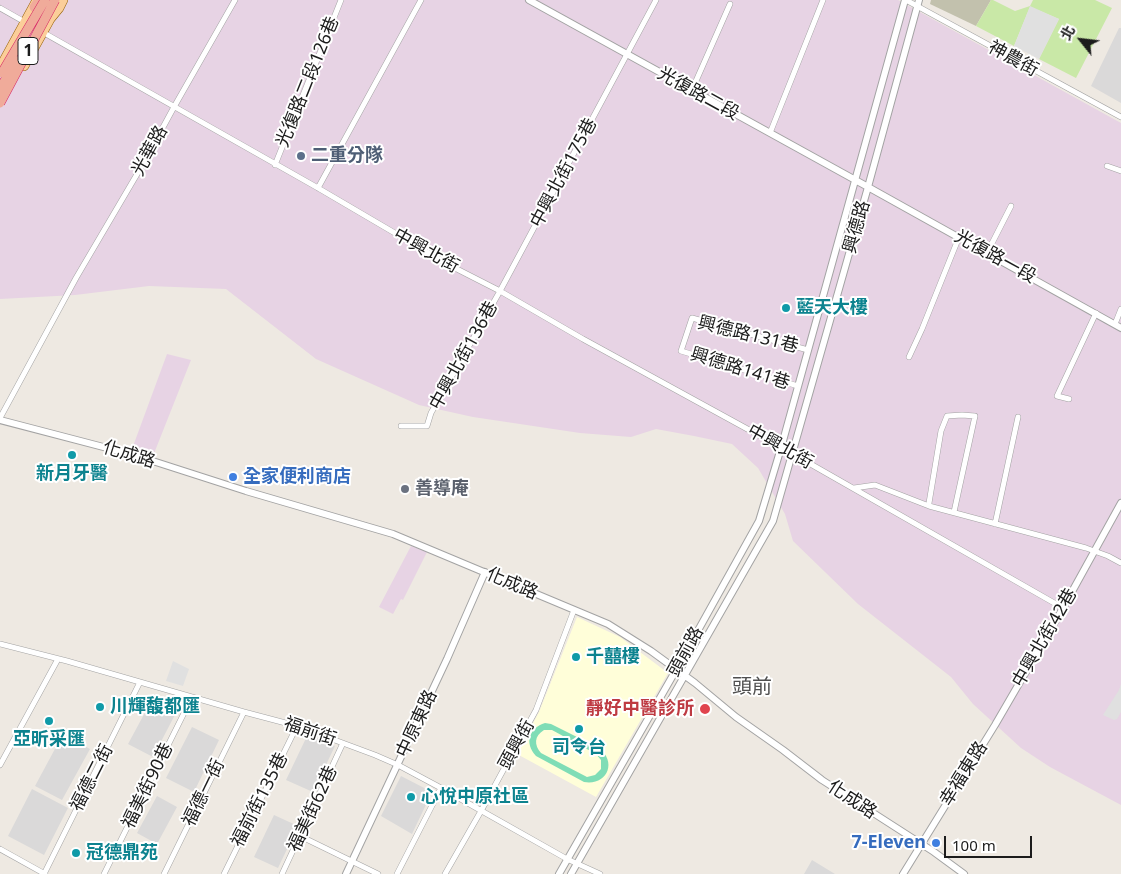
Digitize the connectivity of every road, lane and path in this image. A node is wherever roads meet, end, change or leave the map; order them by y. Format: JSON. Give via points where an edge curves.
{"nodes":[{"id":1,"x":45,"y":0,"type":"edge"},
{"id":2,"x":54,"y":0,"type":"edge"},
{"id":3,"x":59,"y":0,"type":"edge"},
{"id":4,"x":63,"y":0,"type":"edge"},
{"id":5,"x":236,"y":0,"type":"edge"},
{"id":6,"x":341,"y":0,"type":"edge"},
{"id":7,"x":421,"y":0,"type":"edge"},
{"id":8,"x":529,"y":0,"type":"edge"},
{"id":9,"x":656,"y":0,"type":"edge"},
{"id":10,"x":823,"y":0,"type":"edge"},
{"id":11,"x":906,"y":0,"type":"edge"},
{"id":12,"x":37,"y":2,"type":"edge"},
{"id":13,"x":919,"y":3,"type":"edge"},
{"id":14,"x":730,"y":4,"type":"dead end"},
{"id":15,"x":0,"y":8,"type":"edge"},
{"id":16,"x":50,"y":19,"type":"junction"},
{"id":17,"x":26,"y":22,"type":"junction"},
{"id":18,"x":44,"y":32,"type":"junction"},
{"id":19,"x":627,"y":54,"type":"junction"},
{"id":20,"x":0,"y":68,"type":"edge"},
{"id":21,"x":0,"y":77,"type":"edge"},
{"id":22,"x":0,"y":89,"type":"edge"},
{"id":23,"x":692,"y":90,"type":"junction"},
{"id":24,"x":0,"y":102,"type":"edge"},
{"id":25,"x":174,"y":107,"type":"junction"},
{"id":26,"x":0,"y":109,"type":"edge"},
{"id":27,"x":1121,"y":117,"type":"edge"},
{"id":28,"x":770,"y":133,"type":"junction"},
{"id":29,"x":275,"y":164,"type":"junction"},
{"id":30,"x":1107,"y":166,"type":"dead end"},
{"id":31,"x":1121,"y":171,"type":"edge"},
{"id":32,"x":856,"y":181,"type":"junction"},
{"id":33,"x":868,"y":187,"type":"junction"},
{"id":34,"x":318,"y":188,"type":"junction"},
{"id":35,"x":1011,"y":206,"type":"dead end"},
{"id":36,"x":959,"y":237,"type":"junction"},
{"id":37,"x":987,"y":253,"type":"junction"},
{"id":38,"x":500,"y":291,"type":"junction"},
{"id":39,"x":1121,"y":309,"type":"edge"},
{"id":40,"x":1096,"y":313,"type":"junction"},
{"id":41,"x":1118,"y":326,"type":"edge"},
{"id":42,"x":808,"y":350,"type":"junction"},
{"id":43,"x":681,"y":351,"type":"joint"},
{"id":44,"x":909,"y":357,"type":"dead end"},
{"id":45,"x":798,"y":386,"type":"junction"},
{"id":46,"x":1069,"y":400,"type":"dead end"},
{"id":47,"x":1018,"y":417,"type":"dead end"},
{"id":48,"x":0,"y":419,"type":"edge"},
{"id":49,"x":401,"y":426,"type":"dead end"},
{"id":50,"x":781,"y":448,"type":"junction"},
{"id":51,"x":792,"y":454,"type":"junction"},
{"id":52,"x":854,"y":488,"type":"junction"},
{"id":53,"x":1121,"y":503,"type":"edge"},
{"id":54,"x":929,"y":506,"type":"junction"},
{"id":55,"x":954,"y":512,"type":"junction"},
{"id":56,"x":995,"y":524,"type":"junction"},
{"id":57,"x":1095,"y":551,"type":"junction"},
{"id":58,"x":1121,"y":563,"type":"edge"},
{"id":59,"x":485,"y":572,"type":"junction"},
{"id":60,"x":1063,"y":608,"type":"junction"},
{"id":61,"x":574,"y":610,"type":"junction"},
{"id":62,"x":0,"y":644,"type":"edge"},
{"id":63,"x":58,"y":659,"type":"junction"},
{"id":64,"x":676,"y":670,"type":"junction"},
{"id":65,"x":684,"y":676,"type":"junction"},
{"id":66,"x":140,"y":682,"type":"junction"},
{"id":67,"x":192,"y":697,"type":"junction"},
{"id":68,"x":244,"y":712,"type":"junction"},
{"id":69,"x":995,"y":725,"type":"joint"},
{"id":70,"x":297,"y":726,"type":"junction"},
{"id":71,"x":344,"y":743,"type":"junction"},
{"id":72,"x":0,"y":765,"type":"edge"},
{"id":73,"x":398,"y":765,"type":"junction"},
{"id":74,"x":440,"y":788,"type":"junction"},
{"id":75,"x":481,"y":811,"type":"junction"},
{"id":76,"x":300,"y":836,"type":"junction"},
{"id":77,"x":921,"y":844,"type":"junction"},
{"id":78,"x":0,"y":850,"type":"edge"},
{"id":79,"x":567,"y":859,"type":"junction"},
{"id":80,"x":352,"y":862,"type":"junction"},
{"id":81,"x":577,"y":864,"type":"junction"},
{"id":82,"x":44,"y":874,"type":"edge"},
{"id":83,"x":104,"y":874,"type":"edge"},
{"id":84,"x":164,"y":874,"type":"edge"},
{"id":85,"x":224,"y":874,"type":"edge"},
{"id":86,"x":282,"y":874,"type":"edge"},
{"id":87,"x":346,"y":874,"type":"edge"},
{"id":88,"x":378,"y":874,"type":"edge"},
{"id":89,"x":397,"y":874,"type":"edge"},
{"id":90,"x":445,"y":874,"type":"edge"},
{"id":91,"x":558,"y":874,"type":"edge"},
{"id":92,"x":571,"y":874,"type":"edge"},
{"id":93,"x":600,"y":874,"type":"edge"},
{"id":94,"x":903,"y":874,"type":"edge"},
{"id":95,"x":964,"y":874,"type":"edge"}],
"edges":[{"from":1,"to":21,"type":"highway","number":"1","bridge":true},
{"from":2,"to":22,"type":"highway","bridge":true},
{"from":2,"to":24,"type":"highway","number":"1","bridge":true},
{"from":3,"to":16,"type":"highway"},
{"from":4,"to":16,"type":"main road","number":"1"},
{"from":5,"to":25,"type":"street","name":"光華路"},
{"from":6,"to":29,"type":"street","name":"光復路二段126巷"},
{"from":7,"to":34,"type":"street"},
{"from":8,"to":19,"type":"street","name":"光復路二段"},
{"from":9,"to":19,"type":"street","name":"中興北街175巷"},
{"from":10,"to":28,"type":"street"},
{"from":11,"to":13,"type":"street","name":"神農街"},
{"from":11,"to":32,"type":"street","name":"興德路"},
{"from":12,"to":17,"type":"main road","number":"1"},
{"from":13,"to":27,"type":"street","name":"神農街"},
{"from":13,"to":33,"type":"street","name":"興德路"},
{"from":14,"to":23,"type":"street"},
{"from":15,"to":17,"type":"street","name":"中興北街"},
{"from":16,"to":18,"type":"main road","number":"1"},
{"from":17,"to":18,"type":"street","name":"中興北街"},
{"from":17,"to":20,"type":"main road","number":"1"},
{"from":18,"to":25,"type":"street","name":"中興北街"},
{"from":18,"to":26,"type":"main road","number":"1"},
{"from":19,"to":23,"type":"street","name":"光復路二段"},
{"from":19,"to":38,"type":"street","name":"中興北街175巷"},
{"from":23,"to":28,"type":"street","name":"光復路二段"},
{"from":25,"to":29,"type":"street","name":"中興北街"},
{"from":25,"to":48,"type":"street","name":"光華路"},
{"from":28,"to":32,"type":"street","name":"光復路二段"},
{"from":29,"to":34,"type":"street","name":"中興北街"},
{"from":30,"to":31,"type":"street"},
{"from":32,"to":33,"type":"street","name":"光復路二段"},
{"from":32,"to":42,"type":"street","name":"興德路"},
{"from":33,"to":36,"type":"street","name":"光復路一段"},
{"from":33,"to":51,"type":"street","name":"興德路"},
{"from":34,"to":38,"type":"street","name":"中興北街"},
{"from":35,"to":37,"type":"street"},
{"from":36,"to":37,"type":"street","name":"光復路一段"},
{"from":36,"to":44,"type":"street"},
{"from":37,"to":40,"type":"street","name":"光復路一段"},
{"from":38,"to":49,"type":"street","name":"中興北街136巷","via":[[431,413],[427,426]]},
{"from":38,"to":50,"type":"street","name":"中興北街"},
{"from":39,"to":41,"type":"street"},
{"from":40,"to":41,"type":"street","name":"光復路一段"},
{"from":40,"to":46,"type":"street","via":[[1057,396]]},
{"from":42,"to":43,"type":"street","name":"興德路131巷","via":[[692,318]]},
{"from":42,"to":45,"type":"street","name":"興德路"},
{"from":43,"to":45,"type":"street","name":"興德路141巷"},
{"from":45,"to":50,"type":"street","name":"興德路"},
{"from":47,"to":56,"type":"street"},
{"from":48,"to":59,"type":"street","name":"化成路","via":[[134,455],[246,492],[393,534]]},
{"from":50,"to":51,"type":"street","name":"中興北街"},
{"from":50,"to":64,"type":"street","name":"頭前路","via":[[759,521]]},
{"from":51,"to":52,"type":"street","name":"中興北街"},
{"from":51,"to":65,"type":"street","name":"頭前路","via":[[773,521]]},
{"from":52,"to":54,"type":"street","via":[[876,485]]},
{"from":52,"to":60,"type":"street","name":"中興北街"},
{"from":53,"to":57,"type":"street","name":"中興北街42巷"},
{"from":54,"to":55,"type":"street"},
{"from":54,"to":55,"type":"street","via":[[947,416],[975,416]]},
{"from":55,"to":56,"type":"street"},
{"from":56,"to":57,"type":"street"},
{"from":57,"to":58,"type":"street"},
{"from":57,"to":60,"type":"street","name":"中興北街42巷"},
{"from":59,"to":61,"type":"street","name":"化成路"},
{"from":59,"to":73,"type":"street","name":"中原東路"},
{"from":60,"to":69,"type":"street","name":"中興北街42巷"},
{"from":61,"to":64,"type":"street","name":"化成路","via":[[608,624]]},
{"from":61,"to":75,"type":"street","name":"頭興街","via":[[536,710]]},
{"from":62,"to":63,"type":"street","name":"福前街"},
{"from":63,"to":66,"type":"street","name":"福前街"},
{"from":63,"to":72,"type":"street"},
{"from":64,"to":65,"type":"street","name":"化成路"},
{"from":64,"to":79,"type":"street","name":"頭前路"},
{"from":65,"to":77,"type":"street","name":"化成路","via":[[825,783]]},
{"from":65,"to":81,"type":"street","name":"頭前路"},
{"from":66,"to":67,"type":"street","name":"福前街"},
{"from":66,"to":82,"type":"street","name":"福德二街"},
{"from":67,"to":68,"type":"street","name":"福前街"},
{"from":67,"to":83,"type":"street","name":"福美街90巷"},
{"from":68,"to":70,"type":"street","name":"福前街"},
{"from":68,"to":84,"type":"street","name":"福德一街"},
{"from":69,"to":77,"type":"street","name":"幸福東路"},
{"from":70,"to":71,"type":"street","name":"福前街"},
{"from":70,"to":85,"type":"street","name":"福前街135巷"},
{"from":71,"to":73,"type":"street","name":"福前街"},
{"from":71,"to":76,"type":"street","name":"福美街62巷"},
{"from":73,"to":74,"type":"street","name":"福前街"},
{"from":73,"to":80,"type":"street","name":"中原東路"},
{"from":74,"to":75,"type":"street","name":"福前街"},
{"from":74,"to":89,"type":"street"},
{"from":75,"to":79,"type":"street","name":"福前街"},
{"from":75,"to":90,"type":"street","name":"頭興街"},
{"from":76,"to":80,"type":"street"},
{"from":76,"to":86,"type":"street","name":"福美街62巷"},
{"from":77,"to":94,"type":"street","name":"幸福東路"},
{"from":77,"to":95,"type":"street","name":"化成路"},
{"from":78,"to":82,"type":"street"},
{"from":79,"to":81,"type":"street","name":"福前街"},
{"from":79,"to":91,"type":"street","name":"頭前路"},
{"from":80,"to":87,"type":"street","name":"中原東路"},
{"from":80,"to":88,"type":"street"},
{"from":81,"to":92,"type":"street","name":"頭前路"},
{"from":81,"to":93,"type":"street","name":"福前街"}]}
